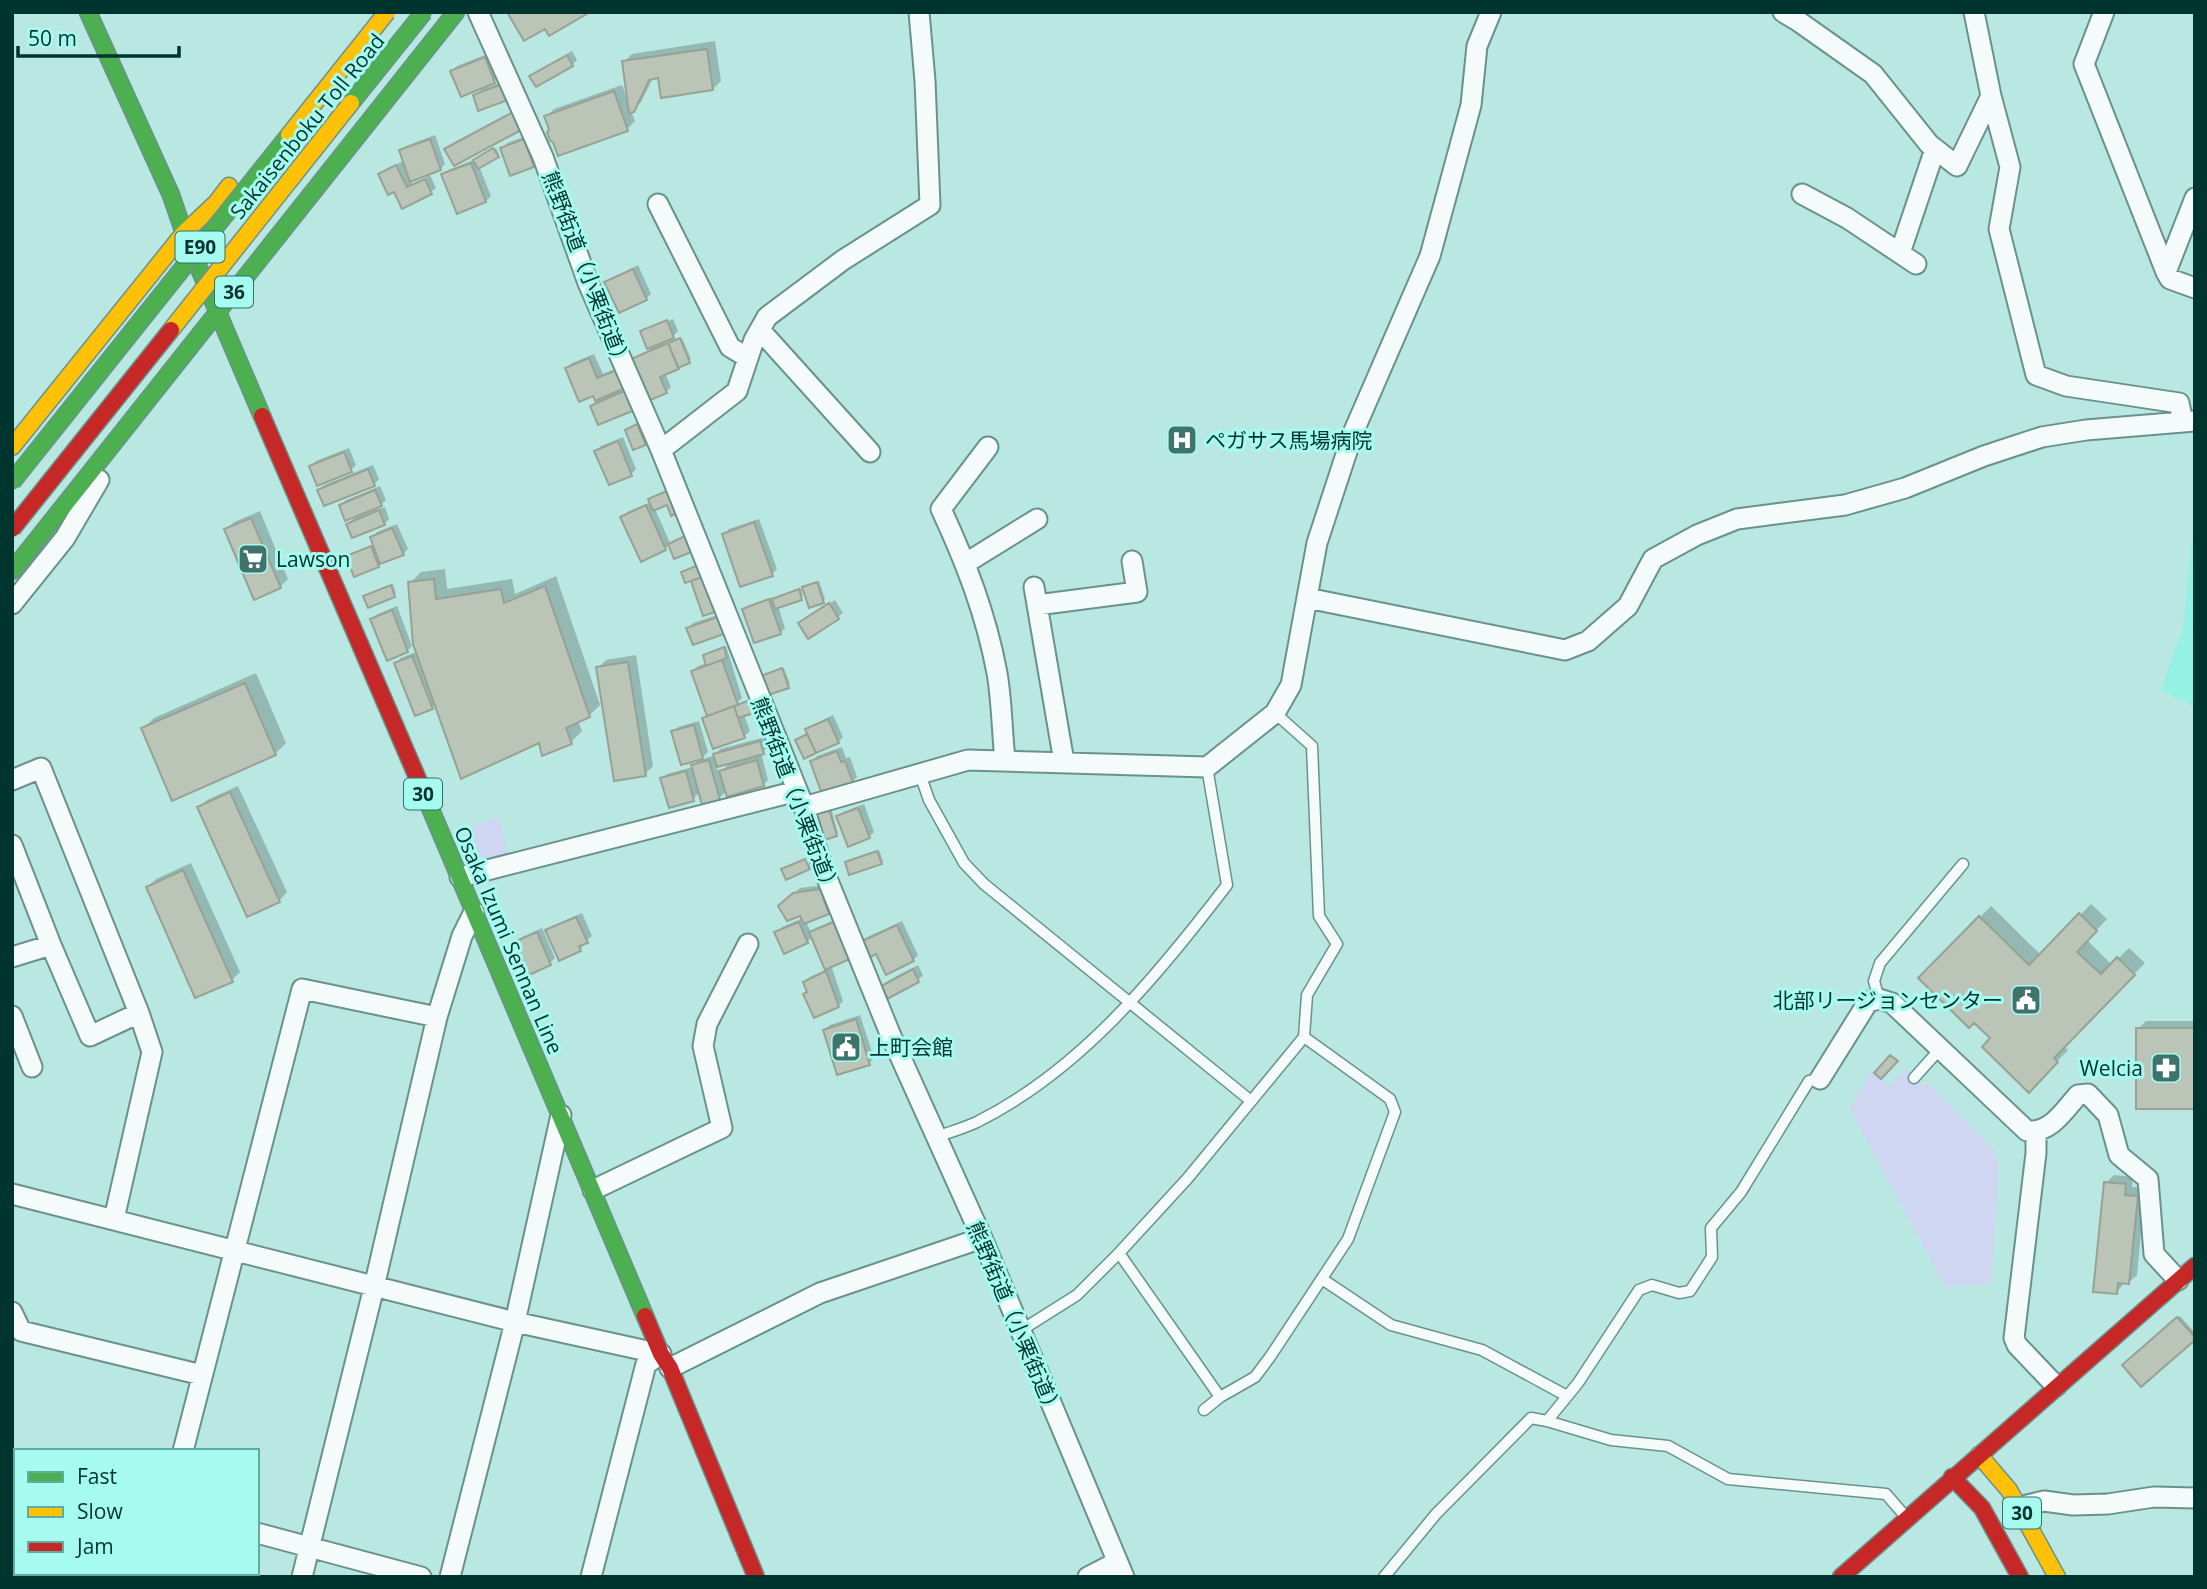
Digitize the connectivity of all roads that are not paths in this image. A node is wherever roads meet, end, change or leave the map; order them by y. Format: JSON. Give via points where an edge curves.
{"nodes":[{"id":1,"x":88,"y":12,"type":"edge"},
{"id":2,"x":367,"y":12,"type":"edge"},
{"id":3,"x":387,"y":12,"type":"edge"},
{"id":4,"x":424,"y":12,"type":"edge"},
{"id":5,"x":456,"y":12,"type":"edge"},
{"id":6,"x":478,"y":12,"type":"edge"},
{"id":7,"x":919,"y":12,"type":"edge"},
{"id":8,"x":1491,"y":12,"type":"edge"},
{"id":9,"x":1783,"y":12,"type":"edge"},
{"id":10,"x":1973,"y":12,"type":"edge"},
{"id":11,"x":2104,"y":12,"type":"edge"},
{"id":12,"x":1991,"y":96,"type":"junction"},
{"id":13,"x":1935,"y":149,"type":"junction"},
{"id":14,"x":1802,"y":194,"type":"dead end"},
{"id":15,"x":2195,"y":198,"type":"edge"},
{"id":16,"x":658,"y":204,"type":"dead end"},
{"id":17,"x":184,"y":233,"type":"junction"},
{"id":18,"x":2166,"y":272,"type":"junction"},
{"id":19,"x":2195,"y":288,"type":"edge"},
{"id":20,"x":218,"y":312,"type":"junction"},
{"id":21,"x":760,"y":330,"type":"junction"},
{"id":22,"x":748,"y":358,"type":"junction"},
{"id":23,"x":72,"y":372,"type":"junction"},
{"id":24,"x":144,"y":403,"type":"junction"},
{"id":25,"x":2189,"y":421,"type":"edge"},
{"id":26,"x":12,"y":430,"type":"edge"},
{"id":27,"x":12,"y":447,"type":"edge"},
{"id":28,"x":988,"y":447,"type":"dead end"},
{"id":29,"x":661,"y":450,"type":"junction"},
{"id":30,"x":870,"y":452,"type":"dead end"},
{"id":31,"x":12,"y":482,"type":"edge"},
{"id":32,"x":1037,"y":519,"type":"dead end"},
{"id":33,"x":12,"y":529,"type":"edge"},
{"id":34,"x":1132,"y":561,"type":"dead end"},
{"id":35,"x":966,"y":563,"type":"junction"},
{"id":36,"x":12,"y":571,"type":"edge"},
{"id":37,"x":1307,"y":598,"type":"junction"},
{"id":38,"x":12,"y":604,"type":"edge"},
{"id":39,"x":1275,"y":713,"type":"junction"},
{"id":40,"x":1005,"y":761,"type":"junction"},
{"id":41,"x":1064,"y":762,"type":"junction"},
{"id":42,"x":1207,"y":767,"type":"junction"},
{"id":43,"x":920,"y":774,"type":"junction"},
{"id":44,"x":12,"y":780,"type":"edge"},
{"id":45,"x":801,"y":799,"type":"junction"},
{"id":46,"x":12,"y":845,"type":"edge"},
{"id":47,"x":1962,"y":864,"type":"dead end"},
{"id":48,"x":460,"y":877,"type":"junction"},
{"id":49,"x":474,"y":912,"type":"junction"},
{"id":50,"x":748,"y":944,"type":"dead end"},
{"id":51,"x":51,"y":945,"type":"junction"},
{"id":52,"x":12,"y":957,"type":"edge"},
{"id":53,"x":1879,"y":999,"type":"junction"},
{"id":54,"x":1129,"y":1002,"type":"junction"},
{"id":55,"x":139,"y":1013,"type":"junction"},
{"id":56,"x":12,"y":1016,"type":"edge"},
{"id":57,"x":437,"y":1017,"type":"junction"},
{"id":58,"x":1304,"y":1037,"type":"junction"},
{"id":59,"x":1940,"y":1049,"type":"junction"},
{"id":60,"x":32,"y":1067,"type":"dead end"},
{"id":61,"x":1914,"y":1078,"type":"dead end"},
{"id":62,"x":1820,"y":1080,"type":"joint"},
{"id":63,"x":1251,"y":1101,"type":"junction"},
{"id":64,"x":561,"y":1115,"type":"junction"},
{"id":65,"x":2036,"y":1132,"type":"junction"},
{"id":66,"x":937,"y":1137,"type":"junction"},
{"id":67,"x":593,"y":1190,"type":"junction"},
{"id":68,"x":12,"y":1194,"type":"edge"},
{"id":69,"x":114,"y":1219,"type":"junction"},
{"id":70,"x":982,"y":1238,"type":"junction"},
{"id":71,"x":233,"y":1251,"type":"junction"},
{"id":72,"x":1119,"y":1253,"type":"junction"},
{"id":73,"x":2195,"y":1266,"type":"edge"},
{"id":74,"x":1322,"y":1279,"type":"junction"},
{"id":75,"x":2178,"y":1280,"type":"junction"},
{"id":76,"x":374,"y":1287,"type":"junction"},
{"id":77,"x":12,"y":1312,"type":"edge"},
{"id":78,"x":515,"y":1322,"type":"junction"},
{"id":79,"x":1020,"y":1331,"type":"junction"},
{"id":80,"x":665,"y":1361,"type":"junction"},
{"id":81,"x":202,"y":1375,"type":"junction"},
{"id":82,"x":2056,"y":1386,"type":"junction"},
{"id":83,"x":1567,"y":1396,"type":"junction"},
{"id":84,"x":1220,"y":1397,"type":"junction"},
{"id":85,"x":1204,"y":1410,"type":"dead end"},
{"id":86,"x":1547,"y":1421,"type":"junction"},
{"id":87,"x":184,"y":1449,"type":"edge"},
{"id":88,"x":1979,"y":1455,"type":"junction"},
{"id":89,"x":1952,"y":1477,"type":"junction"},
{"id":90,"x":2195,"y":1498,"type":"edge"},
{"id":91,"x":2019,"y":1507,"type":"junction"},
{"id":92,"x":1908,"y":1519,"type":"junction"},
{"id":93,"x":259,"y":1534,"type":"edge"},
{"id":94,"x":309,"y":1546,"type":"junction"},
{"id":95,"x":1120,"y":1569,"type":"edge"},
{"id":96,"x":302,"y":1577,"type":"edge"},
{"id":97,"x":421,"y":1577,"type":"edge"},
{"id":98,"x":450,"y":1577,"type":"edge"},
{"id":99,"x":591,"y":1577,"type":"edge"},
{"id":100,"x":756,"y":1577,"type":"edge"},
{"id":101,"x":1088,"y":1577,"type":"edge"},
{"id":102,"x":1384,"y":1577,"type":"edge"},
{"id":103,"x":1841,"y":1577,"type":"edge"},
{"id":104,"x":2020,"y":1577,"type":"edge"},
{"id":105,"x":2057,"y":1577,"type":"edge"}],
"edges":[{"from":1,"to":17,"type":"main road","name":"Osaka Izumi Sennan Line","number":"30"},
{"from":2,"to":17,"type":"main road","via":[[216,203]]},
{"from":3,"to":31,"type":"main road","name":"Sakaisenboku Toll Road","number":"E90","bridge":true},
{"from":4,"to":33,"type":"main road","name":"Sakaisenboku Toll Road","number":"E90","bridge":true},
{"from":5,"to":20,"type":"main road","number":"36"},
{"from":6,"to":29,"type":"street","name":"熊野街道（小栗街道）","via":[[543,158],[587,283]]},
{"from":7,"to":21,"type":"street","via":[[930,205],[843,260],[767,317]]},
{"from":8,"to":37,"type":"street","via":[[1477,46],[1471,106],[1430,256],[1353,433],[1317,543]]},
{"from":9,"to":13,"type":"street","via":[[1874,74]]},
{"from":10,"to":12,"type":"street"},
{"from":11,"to":18,"type":"street","via":[[2084,64]]},
{"from":12,"to":13,"type":"street","via":[[1957,166]]},
{"from":12,"to":25,"type":"street","via":[[2010,167],[1999,229],[2036,374],[2066,386],[2179,403]]},
{"from":13,"to":14,"type":"street","via":[[1908,259]]},
{"from":15,"to":18,"type":"street"},
{"from":16,"to":22,"type":"street","via":[[730,347]]},
{"from":17,"to":20,"type":"main road","name":"Osaka Izumi Sennan Line","number":"30"},
{"from":17,"to":23,"type":"main road"},
{"from":18,"to":19,"type":"street","via":[[2170,279]]},
{"from":20,"to":24,"type":"main road","number":"36"},
{"from":20,"to":48,"type":"main road","name":"Osaka Izumi Sennan Line","number":"30"},
{"from":21,"to":22,"type":"street"},
{"from":21,"to":30,"type":"street"},
{"from":22,"to":29,"type":"street","via":[[737,391]]},
{"from":23,"to":26,"type":"street"},
{"from":23,"to":27,"type":"main road"},
{"from":24,"to":36,"type":"main road","number":"36"},
{"from":24,"to":38,"type":"street","via":[[65,537]]},
{"from":25,"to":37,"type":"street","via":[[2042,437],[1905,488],[1845,505],[1738,519],[1653,559],[1628,606],[1588,641],[1565,650]]},
{"from":28,"to":35,"type":"street","via":[[941,509]]},
{"from":29,"to":45,"type":"street","name":"熊野街道（小栗街道）"},
{"from":32,"to":35,"type":"street"},
{"from":34,"to":41,"type":"street","via":[[1137,592],[1036,596]]},
{"from":35,"to":40,"type":"street","via":[[998,676]]},
{"from":37,"to":39,"type":"street","via":[[1291,685]]},
{"from":39,"to":42,"type":"street"},
{"from":39,"to":58,"type":"lane","via":[[1312,746],[1319,916],[1337,944],[1307,995]]},
{"from":40,"to":41,"type":"street"},
{"from":40,"to":43,"type":"street","via":[[968,760]]},
{"from":41,"to":42,"type":"street"},
{"from":42,"to":54,"type":"lane","via":[[1227,885]]},
{"from":43,"to":45,"type":"street"},
{"from":43,"to":54,"type":"lane","via":[[964,863]]},
{"from":44,"to":55,"type":"street","via":[[41,768]]},
{"from":45,"to":48,"type":"street"},
{"from":45,"to":66,"type":"street","name":"熊野街道（小栗街道）","via":[[832,890]]},
{"from":46,"to":51,"type":"street"},
{"from":47,"to":53,"type":"lane","via":[[1880,963],[1874,981]]},
{"from":48,"to":49,"type":"main road","name":"Osaka Izumi Sennan Line","number":"30"},
{"from":49,"to":57,"type":"street"},
{"from":49,"to":64,"type":"main road","name":"Osaka Izumi Sennan Line","number":"30"},
{"from":50,"to":67,"type":"street","via":[[707,1024],[703,1046],[722,1128]]},
{"from":51,"to":52,"type":"street"},
{"from":51,"to":55,"type":"street","via":[[90,1036]]},
{"from":53,"to":59,"type":"street","via":[[1892,1003]]},
{"from":53,"to":62,"type":"street","via":[[1868,1002]]},
{"from":54,"to":63,"type":"lane"},
{"from":54,"to":66,"type":"lane","via":[[1080,1052],[1031,1091],[975,1123]]},
{"from":55,"to":69,"type":"street","via":[[152,1052]]},
{"from":56,"to":60,"type":"street"},
{"from":57,"to":71,"type":"street","via":[[302,989]]},
{"from":57,"to":76,"type":"street"},
{"from":58,"to":63,"type":"lane"},
{"from":58,"to":74,"type":"lane","via":[[1390,1099],[1395,1112],[1348,1239]]},
{"from":59,"to":61,"type":"lane"},
{"from":59,"to":65,"type":"street","via":[[2021,1127]]},
{"from":62,"to":83,"type":"lane","via":[[1809,1081],[1741,1192],[1711,1228],[1712,1257],[1690,1291],[1679,1293],[1651,1285],[1639,1290]]},
{"from":63,"to":72,"type":"lane"},
{"from":64,"to":67,"type":"main road","name":"Osaka Izumi Sennan Line","number":"30"},
{"from":64,"to":78,"type":"street"},
{"from":65,"to":75,"type":"street","via":[[2050,1125],[2078,1095],[2088,1094],[2108,1115],[2119,1155],[2148,1180],[2154,1254]]},
{"from":65,"to":82,"type":"street","via":[[2014,1338]]},
{"from":66,"to":70,"type":"street","name":"熊野街道（小栗街道）"},
{"from":67,"to":80,"type":"main road","name":"Osaka Izumi Sennan Line","number":"30"},
{"from":68,"to":69,"type":"street"},
{"from":69,"to":71,"type":"street"},
{"from":70,"to":79,"type":"street","name":"熊野街道（小栗街道）"},
{"from":70,"to":80,"type":"street","via":[[820,1293]]},
{"from":71,"to":76,"type":"street"},
{"from":71,"to":81,"type":"street"},
{"from":72,"to":79,"type":"lane","via":[[1077,1295]]},
{"from":72,"to":84,"type":"lane"},
{"from":73,"to":75,"type":"main road"},
{"from":74,"to":83,"type":"lane","via":[[1391,1325],[1482,1350]]},
{"from":74,"to":84,"type":"lane","via":[[1255,1377]]},
{"from":75,"to":82,"type":"main road"},
{"from":76,"to":78,"type":"street"},
{"from":76,"to":94,"type":"street"},
{"from":77,"to":81,"type":"street","via":[[21,1331]]},
{"from":78,"to":80,"type":"street"},
{"from":78,"to":98,"type":"street"},
{"from":79,"to":95,"type":"street","name":"熊野街道（小栗街道）"},
{"from":80,"to":99,"type":"street","via":[[646,1364]]},
{"from":80,"to":100,"type":"main road","name":"Osaka Izumi Sennan Line","number":"30"},
{"from":81,"to":87,"type":"street"},
{"from":82,"to":88,"type":"main road"},
{"from":83,"to":86,"type":"lane"},
{"from":84,"to":85,"type":"lane"},
{"from":86,"to":92,"type":"lane","via":[[1611,1440],[1668,1446],[1728,1479],[1886,1494]]},
{"from":86,"to":102,"type":"lane","via":[[1531,1418],[1436,1514]]},
{"from":88,"to":89,"type":"main road"},
{"from":88,"to":91,"type":"main road","number":"30"},
{"from":89,"to":92,"type":"main road"},
{"from":89,"to":104,"type":"main road","number":"30","via":[[1982,1508]]},
{"from":90,"to":91,"type":"street","via":[[2073,1505],[2044,1501]]},
{"from":91,"to":105,"type":"main road","number":"30"},
{"from":92,"to":103,"type":"main road"},
{"from":93,"to":94,"type":"street"},
{"from":94,"to":96,"type":"street"},
{"from":94,"to":97,"type":"street"},
{"from":95,"to":101,"type":"street"}]}
